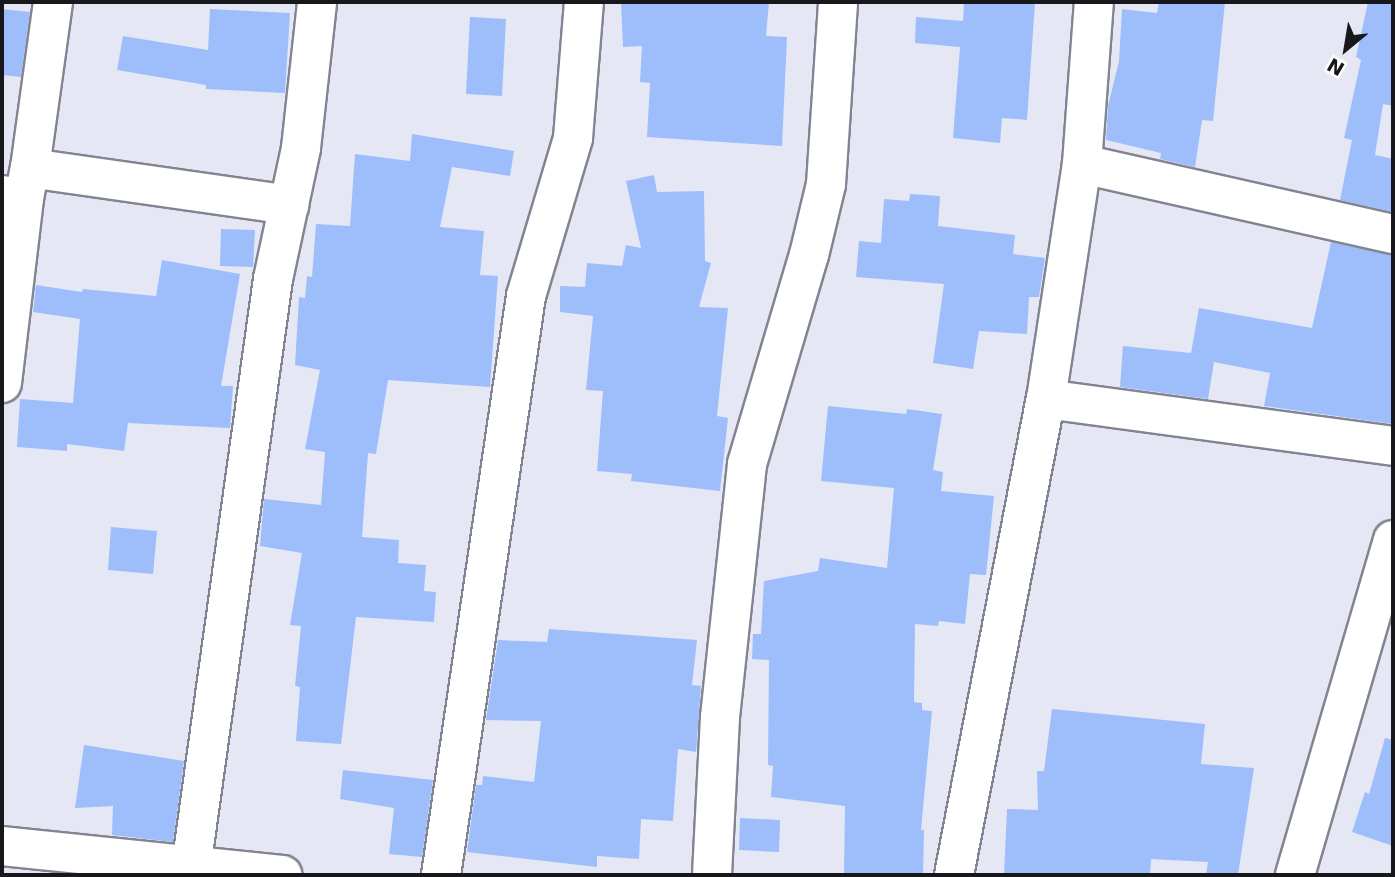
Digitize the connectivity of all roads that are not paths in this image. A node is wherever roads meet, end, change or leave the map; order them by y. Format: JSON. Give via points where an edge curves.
{"nodes":[{"id":1,"x":53,"y":2,"type":"edge"},
{"id":2,"x":317,"y":2,"type":"edge"},
{"id":3,"x":584,"y":2,"type":"edge"},
{"id":4,"x":838,"y":2,"type":"edge"},
{"id":5,"x":1094,"y":2,"type":"edge"},
{"id":6,"x":1082,"y":164,"type":"junction"},
{"id":7,"x":19,"y":187,"type":"edge"},
{"id":8,"x":289,"y":205,"type":"junction"},
{"id":9,"x":1393,"y":234,"type":"edge"},
{"id":10,"x":2,"y":383,"type":"edge"},
{"id":11,"x":1045,"y":399,"type":"junction"},
{"id":12,"x":1393,"y":446,"type":"edge"},
{"id":13,"x":1393,"y":540,"type":"edge"},
{"id":14,"x":2,"y":846,"type":"edge"},
{"id":15,"x":190,"y":871,"type":"edge"},
{"id":16,"x":283,"y":875,"type":"edge"},
{"id":17,"x":441,"y":875,"type":"edge"},
{"id":18,"x":712,"y":875,"type":"edge"},
{"id":19,"x":954,"y":875,"type":"edge"},
{"id":20,"x":1295,"y":875,"type":"edge"}],
"edges":[{"from":1,"to":7,"type":"street"},
{"from":2,"to":8,"type":"street","via":[[301,148]]},
{"from":3,"to":17,"type":"street","via":[[573,138],[526,296]]},
{"from":4,"to":18,"type":"street","via":[[826,184],[747,464],[720,717]]},
{"from":5,"to":6,"type":"street"},
{"from":6,"to":9,"type":"street"},
{"from":6,"to":11,"type":"street"},
{"from":7,"to":8,"type":"street"},
{"from":7,"to":10,"type":"street"},
{"from":8,"to":15,"type":"street","via":[[273,279]]},
{"from":11,"to":12,"type":"street"},
{"from":11,"to":19,"type":"street"},
{"from":13,"to":20,"type":"street"},
{"from":14,"to":15,"type":"street"},
{"from":15,"to":16,"type":"street"}]}
